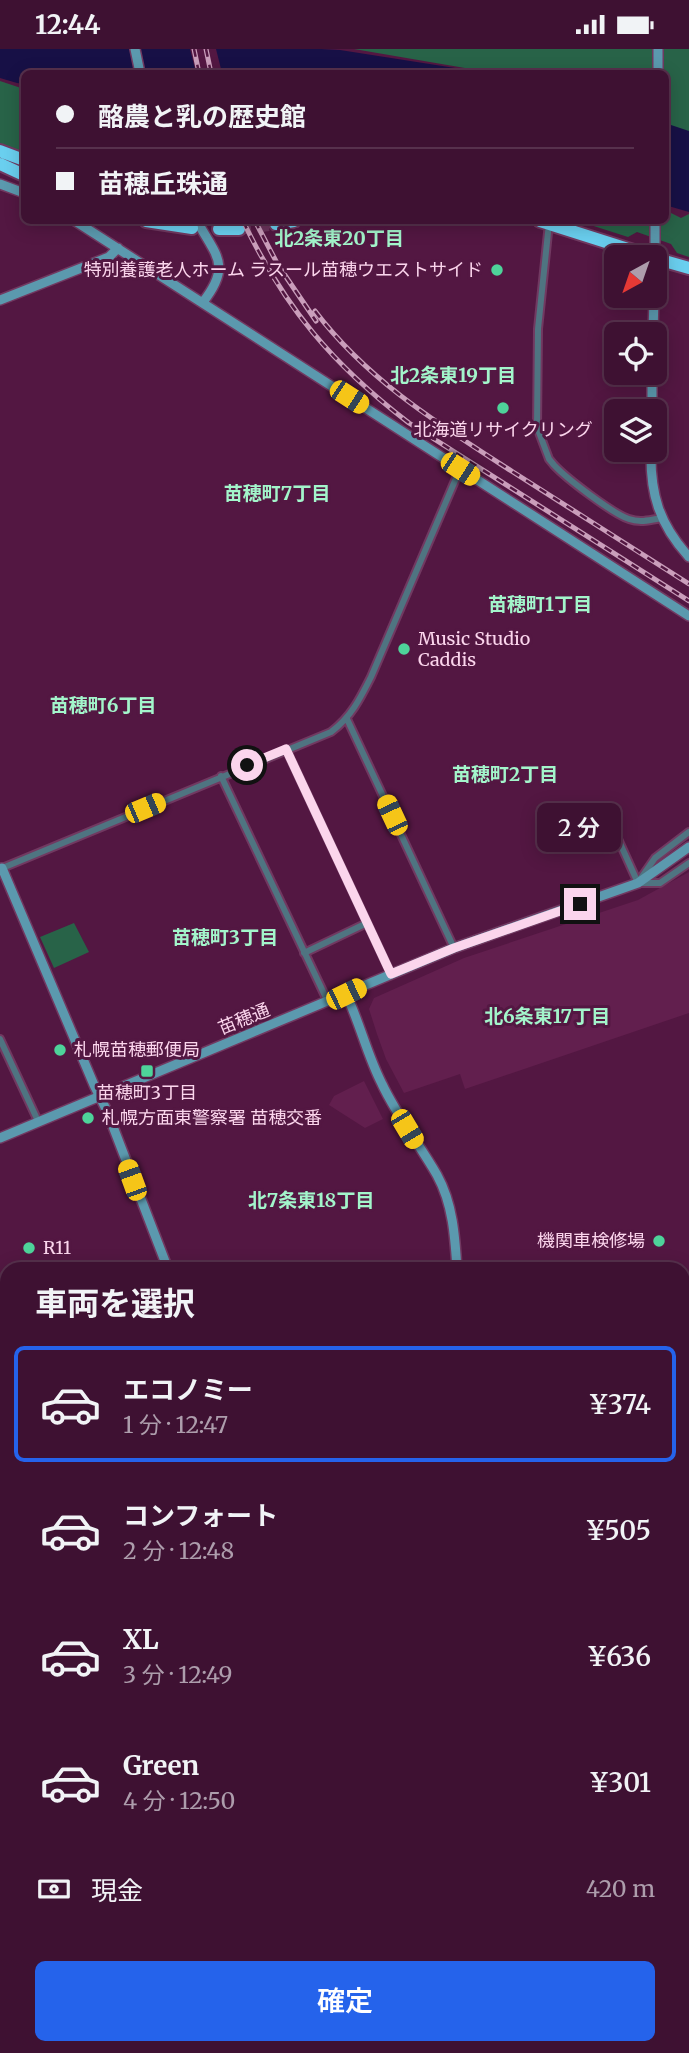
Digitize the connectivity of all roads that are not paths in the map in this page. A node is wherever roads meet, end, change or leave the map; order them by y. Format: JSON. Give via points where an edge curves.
{"nodes":[{"id":1,"x":135,"y":49,"type":"edge"},
{"id":2,"x":658,"y":49,"type":"edge"},
{"id":3,"x":139,"y":70,"type":"edge"},
{"id":4,"x":658,"y":70,"type":"edge"},
{"id":5,"x":0,"y":151,"type":"edge"},
{"id":6,"x":21,"y":159,"type":"edge"},
{"id":7,"x":0,"y":164,"type":"edge"},
{"id":8,"x":21,"y":173,"type":"edge"},
{"id":9,"x":0,"y":184,"type":"edge"},
{"id":10,"x":21,"y":192,"type":"edge"},
{"id":11,"x":80,"y":224,"type":"edge"},
{"id":12,"x":195,"y":224,"type":"edge"},
{"id":13,"x":545,"y":224,"type":"edge"},
{"id":14,"x":551,"y":224,"type":"edge"},
{"id":15,"x":655,"y":224,"type":"edge"},
{"id":16,"x":219,"y":229,"type":"dead end"},
{"id":17,"x":239,"y":229,"type":"tunnel mouth"},
{"id":18,"x":615,"y":245,"type":"edge"},
{"id":19,"x":655,"y":245,"type":"edge"},
{"id":20,"x":118,"y":248,"type":"junction"},
{"id":21,"x":667,"y":262,"type":"edge"},
{"id":22,"x":689,"y":268,"type":"edge"},
{"id":23,"x":0,"y":300,"type":"edge"},
{"id":24,"x":203,"y":302,"type":"junction"},
{"id":25,"x":651,"y":462,"type":"edge"},
{"id":26,"x":460,"y":469,"type":"junction"},
{"id":27,"x":662,"y":518,"type":"junction"},
{"id":28,"x":689,"y":557,"type":"edge"},
{"id":29,"x":689,"y":615,"type":"edge"},
{"id":30,"x":347,"y":719,"type":"junction"},
{"id":31,"x":286,"y":749,"type":"junction"},
{"id":32,"x":221,"y":776,"type":"junction"},
{"id":33,"x":604,"y":809,"type":"dead end"},
{"id":34,"x":689,"y":831,"type":"edge"},
{"id":35,"x":689,"y":847,"type":"edge"},
{"id":36,"x":689,"y":863,"type":"edge"},
{"id":37,"x":1,"y":869,"type":"edge"},
{"id":38,"x":638,"y":883,"type":"junction"},
{"id":39,"x":368,"y":923,"type":"junction"},
{"id":40,"x":454,"y":948,"type":"junction"},
{"id":41,"x":304,"y":953,"type":"junction"},
{"id":42,"x":391,"y":974,"type":"junction"},
{"id":43,"x":346,"y":994,"type":"junction"},
{"id":44,"x":328,"y":1002,"type":"junction"},
{"id":45,"x":0,"y":1039,"type":"edge"},
{"id":46,"x":100,"y":1096,"type":"junction"},
{"id":47,"x":38,"y":1121,"type":"junction"},
{"id":48,"x":0,"y":1137,"type":"edge"},
{"id":49,"x":165,"y":1262,"type":"edge"},
{"id":50,"x":456,"y":1262,"type":"edge"}],
"edges":[{"from":1,"to":3,"type":"street"},
{"from":2,"to":4,"type":"street"},
{"from":5,"to":6,"type":"highway"},
{"from":7,"to":8,"type":"highway"},
{"from":9,"to":10,"type":"street"},
{"from":11,"to":20,"type":"street"},
{"from":12,"to":24,"type":"street","via":[[220,263],[220,274]]},
{"from":13,"to":27,"type":"street","via":[[537,427],[549,459],[622,516],[636,521]]},
{"from":14,"to":18,"type":"highway"},
{"from":15,"to":19,"type":"street"},
{"from":16,"to":17,"type":"highway"},
{"from":20,"to":23,"type":"street","via":[[109,257]]},
{"from":20,"to":24,"type":"street"},
{"from":21,"to":22,"type":"highway"},
{"from":24,"to":26,"type":"street"},
{"from":25,"to":27,"type":"street"},
{"from":26,"to":29,"type":"street"},
{"from":26,"to":30,"type":"street","via":[[371,677]]},
{"from":27,"to":28,"type":"street"},
{"from":30,"to":31,"type":"street","via":[[331,732]]},
{"from":30,"to":40,"type":"street"},
{"from":31,"to":32,"type":"street"},
{"from":31,"to":39,"type":"street"},
{"from":32,"to":37,"type":"street"},
{"from":32,"to":41,"type":"street"},
{"from":33,"to":38,"type":"street"},
{"from":34,"to":38,"type":"street","via":[[654,858]]},
{"from":35,"to":38,"type":"street","name":"苗穂通"},
{"from":36,"to":38,"type":"street","via":[[660,883]]},
{"from":37,"to":46,"type":"street"},
{"from":38,"to":40,"type":"street","name":"苗穂通"},
{"from":39,"to":41,"type":"street"},
{"from":39,"to":42,"type":"street"},
{"from":40,"to":42,"type":"street","name":"苗穂通"},
{"from":41,"to":44,"type":"street"},
{"from":42,"to":43,"type":"street","name":"苗穂通"},
{"from":43,"to":44,"type":"street","name":"苗穂通"},
{"from":43,"to":50,"type":"street","via":[[380,1081],[438,1177],[448,1203]]},
{"from":44,"to":46,"type":"street","name":"苗穂通"},
{"from":45,"to":47,"type":"street"},
{"from":46,"to":47,"type":"street","name":"苗穂通"},
{"from":46,"to":49,"type":"street"},
{"from":47,"to":48,"type":"street","name":"苗穂通"}]}
